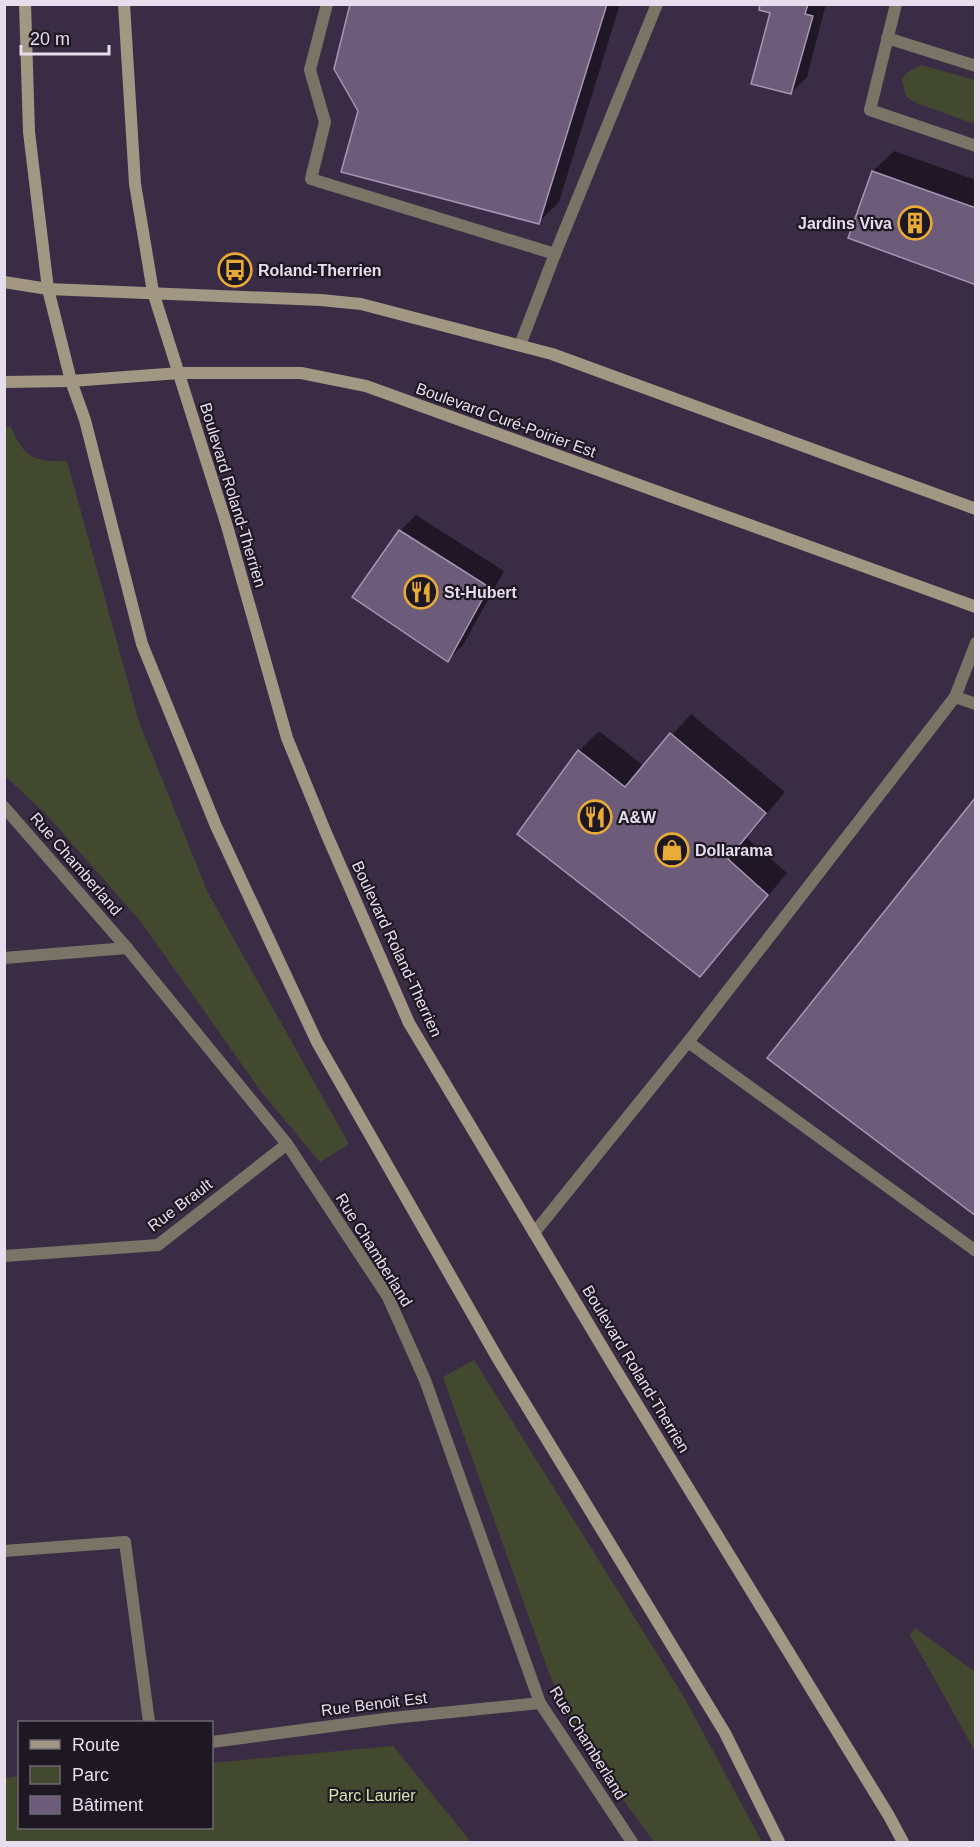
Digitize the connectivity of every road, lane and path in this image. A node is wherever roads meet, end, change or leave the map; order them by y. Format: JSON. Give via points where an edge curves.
{"nodes":[{"id":1,"x":25,"y":4,"type":"edge"},
{"id":2,"x":124,"y":4,"type":"edge"},
{"id":3,"x":327,"y":4,"type":"edge"},
{"id":4,"x":657,"y":4,"type":"edge"},
{"id":5,"x":896,"y":4,"type":"edge"},
{"id":6,"x":887,"y":38,"type":"junction"},
{"id":7,"x":975,"y":66,"type":"edge"},
{"id":8,"x":975,"y":146,"type":"edge"},
{"id":9,"x":555,"y":254,"type":"junction"},
{"id":10,"x":4,"y":282,"type":"edge"},
{"id":11,"x":48,"y":289,"type":"junction"},
{"id":12,"x":153,"y":292,"type":"junction"},
{"id":13,"x":520,"y":345,"type":"junction"},
{"id":14,"x":180,"y":373,"type":"junction"},
{"id":15,"x":71,"y":381,"type":"junction"},
{"id":16,"x":4,"y":382,"type":"edge"},
{"id":17,"x":975,"y":509,"type":"edge"},
{"id":18,"x":975,"y":607,"type":"edge"},
{"id":19,"x":975,"y":643,"type":"edge"},
{"id":20,"x":955,"y":697,"type":"junction"},
{"id":21,"x":975,"y":704,"type":"edge"},
{"id":22,"x":4,"y":807,"type":"edge"},
{"id":23,"x":127,"y":948,"type":"junction"},
{"id":24,"x":4,"y":958,"type":"edge"},
{"id":25,"x":688,"y":1042,"type":"junction"},
{"id":26,"x":287,"y":1144,"type":"junction"},
{"id":27,"x":534,"y":1233,"type":"junction"},
{"id":28,"x":975,"y":1251,"type":"edge"},
{"id":29,"x":4,"y":1256,"type":"edge"},
{"id":30,"x":4,"y":1551,"type":"edge"},
{"id":31,"x":540,"y":1703,"type":"junction"},
{"id":32,"x":150,"y":1721,"type":"edge"},
{"id":33,"x":213,"y":1742,"type":"edge"},
{"id":34,"x":632,"y":1842,"type":"edge"},
{"id":35,"x":779,"y":1842,"type":"edge"},
{"id":36,"x":903,"y":1842,"type":"edge"}],
"edges":[{"from":1,"to":11,"type":"main road","via":[[29,132]]},
{"from":2,"to":12,"type":"main road","name":"Boulevard Roland-Therrien","via":[[135,184]]},
{"from":3,"to":9,"type":"street","via":[[310,70],[325,122],[311,179]]},
{"from":4,"to":9,"type":"street"},
{"from":5,"to":6,"type":"street"},
{"from":6,"to":7,"type":"street"},
{"from":6,"to":8,"type":"street","via":[[870,110]]},
{"from":9,"to":13,"type":"street"},
{"from":10,"to":11,"type":"main road"},
{"from":11,"to":12,"type":"main road"},
{"from":11,"to":15,"type":"main road"},
{"from":12,"to":13,"type":"main road","via":[[361,304]]},
{"from":12,"to":14,"type":"main road","name":"Boulevard Roland-Therrien"},
{"from":13,"to":17,"type":"main road"},
{"from":14,"to":15,"type":"main road","name":"Boulevard Curé-Poirier Est"},
{"from":14,"to":18,"type":"main road","name":"Boulevard Curé-Poirier Est","via":[[301,373],[366,386]]},
{"from":14,"to":27,"type":"main road","name":"Boulevard Roland-Therrien","via":[[287,738],[314,805],[409,1023]]},
{"from":15,"to":16,"type":"main road","name":"Boulevard Curé-Poirier Est"},
{"from":15,"to":35,"type":"main road","via":[[85,420],[142,644],[216,826],[317,1042],[498,1359],[725,1733]]},
{"from":19,"to":20,"type":"street"},
{"from":20,"to":21,"type":"street"},
{"from":20,"to":25,"type":"street"},
{"from":22,"to":23,"type":"street","name":"Rue Chamberland"},
{"from":23,"to":24,"type":"street"},
{"from":23,"to":26,"type":"street","name":"Rue Chamberland"},
{"from":25,"to":27,"type":"street"},
{"from":25,"to":28,"type":"street"},
{"from":26,"to":29,"type":"street","name":"Rue Brault","via":[[158,1245]]},
{"from":26,"to":31,"type":"street","name":"Rue Chamberland","via":[[393,1308],[425,1380]]},
{"from":27,"to":36,"type":"main road","name":"Boulevard Roland-Therrien"},
{"from":30,"to":32,"type":"street","via":[[125,1542]]},
{"from":31,"to":33,"type":"street","name":"Rue Benoit Est"},
{"from":31,"to":34,"type":"street","name":"Rue Chamberland"}]}
